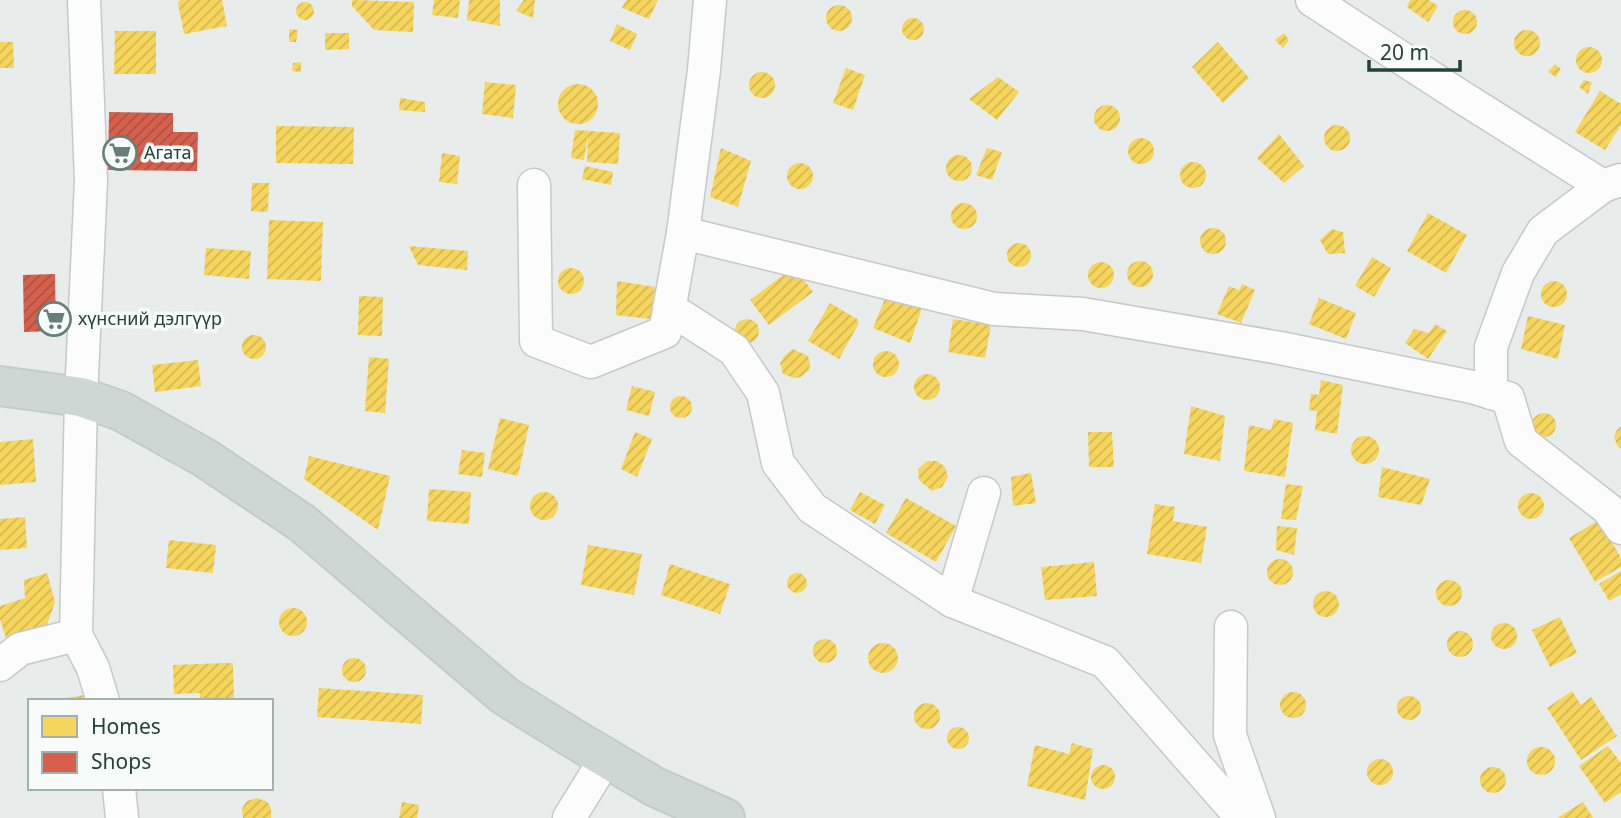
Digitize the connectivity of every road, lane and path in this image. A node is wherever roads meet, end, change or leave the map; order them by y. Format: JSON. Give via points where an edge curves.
{"nodes":[{"id":1,"x":84,"y":0,"type":"edge"},
{"id":2,"x":710,"y":0,"type":"edge"},
{"id":3,"x":1312,"y":0,"type":"edge"},
{"id":4,"x":1612,"y":183,"type":"edge"},
{"id":5,"x":534,"y":185,"type":"dead end"},
{"id":6,"x":683,"y":233,"type":"junction"},
{"id":7,"x":669,"y":308,"type":"junction"},
{"id":8,"x":0,"y":386,"type":"edge"},
{"id":9,"x":1491,"y":393,"type":"junction"},
{"id":10,"x":81,"y":397,"type":"junction"},
{"id":11,"x":984,"y":493,"type":"dead end"},
{"id":12,"x":1621,"y":528,"type":"edge"},
{"id":13,"x":952,"y":601,"type":"junction"},
{"id":14,"x":1231,"y":627,"type":"dead end"},
{"id":15,"x":76,"y":635,"type":"junction"},
{"id":16,"x":0,"y":665,"type":"edge"},
{"id":17,"x":102,"y":699,"type":"edge"},
{"id":18,"x":606,"y":758,"type":"junction"},
{"id":19,"x":120,"y":790,"type":"edge"},
{"id":20,"x":122,"y":818,"type":"edge"},
{"id":21,"x":569,"y":818,"type":"edge"},
{"id":22,"x":725,"y":818,"type":"edge"},
{"id":23,"x":1242,"y":818,"type":"edge"},
{"id":24,"x":1259,"y":818,"type":"edge"}],
"edges":[{"from":1,"to":10,"type":"street","via":[[91,181]]},
{"from":2,"to":6,"type":"street"},
{"from":3,"to":4,"type":"street","via":[[1460,96]]},
{"from":4,"to":9,"type":"street","via":[[1543,231],[1518,273],[1491,347]]},
{"from":5,"to":7,"type":"street","via":[[536,341],[591,362],[664,332]]},
{"from":6,"to":7,"type":"street"},
{"from":6,"to":9,"type":"street","via":[[994,309],[1097,316],[1280,348]]},
{"from":7,"to":13,"type":"street","via":[[734,350],[763,393],[778,463],[813,508]]},
{"from":8,"to":10,"type":"main road"},
{"from":9,"to":12,"type":"street","via":[[1508,398],[1521,441],[1608,509]]},
{"from":10,"to":15,"type":"street"},
{"from":10,"to":18,"type":"main road","via":[[121,411],[205,458],[302,523],[505,695]]},
{"from":11,"to":13,"type":"street"},
{"from":13,"to":23,"type":"street","via":[[1105,662]]},
{"from":14,"to":24,"type":"street","via":[[1230,735]]},
{"from":15,"to":16,"type":"street","via":[[20,649]]},
{"from":15,"to":17,"type":"street"},
{"from":18,"to":21,"type":"street"},
{"from":18,"to":22,"type":"main road","via":[[655,787]]},
{"from":19,"to":20,"type":"street"}]}
